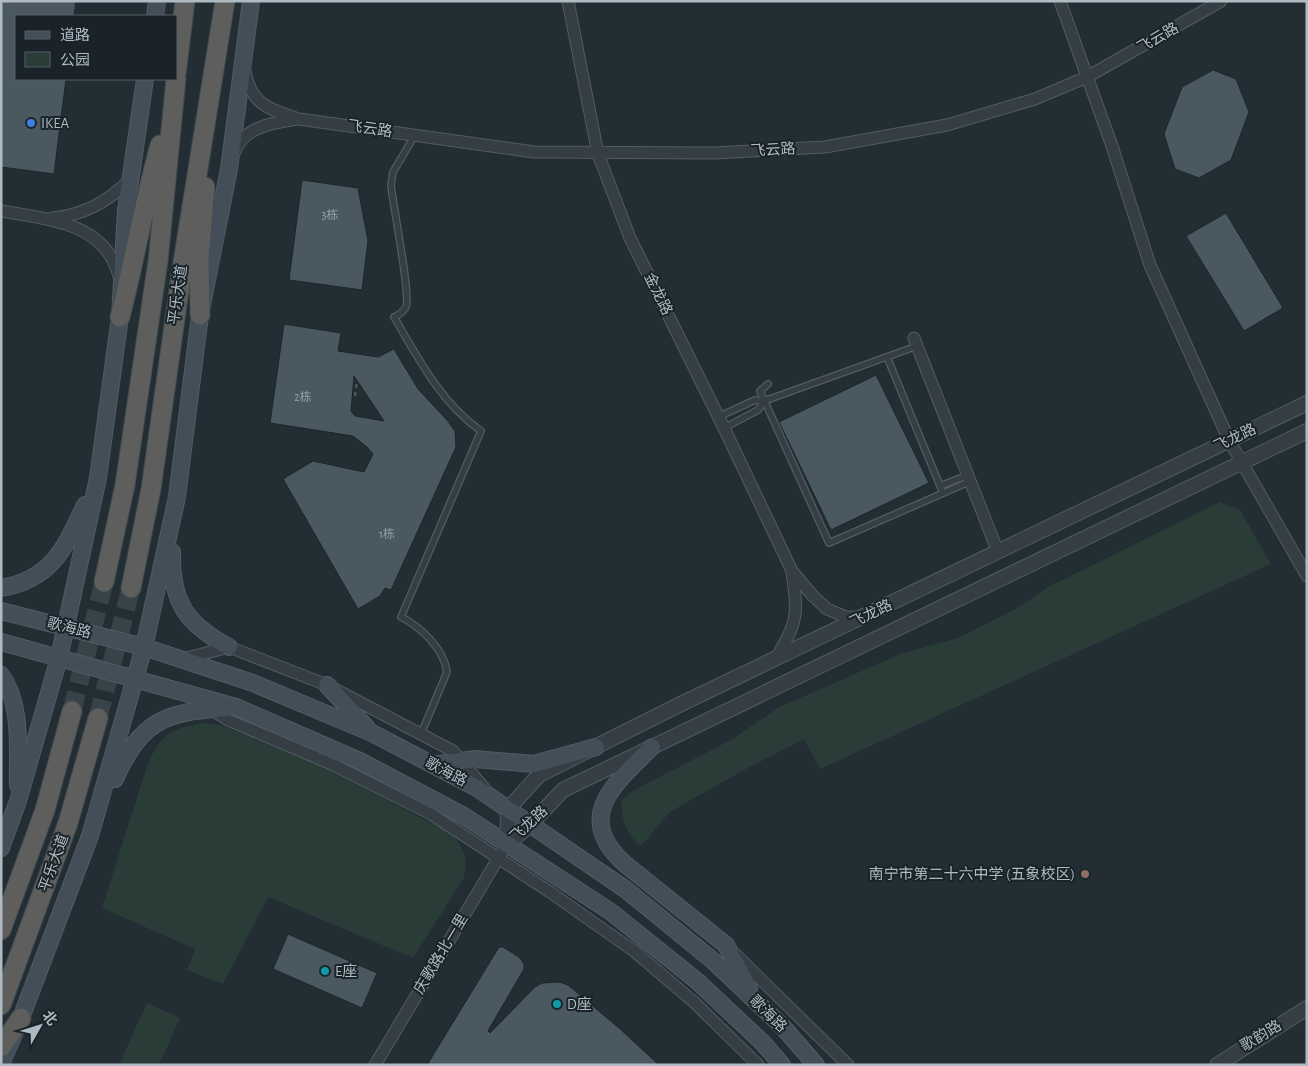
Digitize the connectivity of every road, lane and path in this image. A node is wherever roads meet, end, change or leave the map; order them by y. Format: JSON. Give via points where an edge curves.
{"nodes":[{"id":1,"x":157,"y":1,"type":"edge"},
{"id":2,"x":184,"y":1,"type":"edge"},
{"id":3,"x":225,"y":1,"type":"edge"},
{"id":4,"x":251,"y":1,"type":"edge"},
{"id":5,"x":568,"y":1,"type":"edge"},
{"id":6,"x":1060,"y":1,"type":"edge"},
{"id":7,"x":1221,"y":1,"type":"edge"},
{"id":8,"x":155,"y":15,"type":"edge"},
{"id":9,"x":178,"y":58,"type":"edge"},
{"id":10,"x":244,"y":63,"type":"junction"},
{"id":11,"x":1087,"y":77,"type":"junction"},
{"id":12,"x":145,"y":80,"type":"edge"},
{"id":13,"x":175,"y":82,"type":"edge"},
{"id":14,"x":299,"y":119,"type":"junction"},
{"id":15,"x":415,"y":135,"type":"junction"},
{"id":16,"x":203,"y":136,"type":"junction"},
{"id":17,"x":598,"y":154,"type":"junction"},
{"id":18,"x":229,"y":169,"type":"junction"},
{"id":19,"x":130,"y":180,"type":"junction"},
{"id":20,"x":1,"y":211,"type":"edge"},
{"id":21,"x":48,"y":219,"type":"junction"},
{"id":22,"x":122,"y":284,"type":"junction"},
{"id":23,"x":200,"y":315,"type":"junction"},
{"id":24,"x":120,"y":317,"type":"junction"},
{"id":25,"x":915,"y":342,"type":"joint"},
{"id":26,"x":886,"y":357,"type":"junction"},
{"id":27,"x":357,"y":381,"type":"dead end"},
{"id":28,"x":768,"y":384,"type":"dead end"},
{"id":29,"x":355,"y":396,"type":"dead end"},
{"id":30,"x":764,"y":401,"type":"junction"},
{"id":31,"x":1307,"y":403,"type":"edge"},
{"id":32,"x":718,"y":416,"type":"junction"},
{"id":33,"x":724,"y":428,"type":"junction"},
{"id":34,"x":1307,"y":431,"type":"edge"},
{"id":35,"x":1230,"y":440,"type":"junction"},
{"id":36,"x":1242,"y":462,"type":"junction"},
{"id":37,"x":98,"y":478,"type":"junction"},
{"id":38,"x":969,"y":478,"type":"junction"},
{"id":39,"x":940,"y":486,"type":"junction"},
{"id":40,"x":943,"y":493,"type":"junction"},
{"id":41,"x":174,"y":510,"type":"junction"},
{"id":42,"x":998,"y":552,"type":"junction"},
{"id":43,"x":792,"y":571,"type":"junction"},
{"id":44,"x":1307,"y":576,"type":"edge"},
{"id":45,"x":104,"y":582,"type":"tunnel mouth"},
{"id":46,"x":1,"y":588,"type":"edge"},
{"id":47,"x":131,"y":588,"type":"tunnel mouth"},
{"id":48,"x":1,"y":611,"type":"edge"},
{"id":49,"x":863,"y":617,"type":"junction"},
{"id":50,"x":65,"y":628,"type":"junction"},
{"id":51,"x":1,"y":642,"type":"edge"},
{"id":52,"x":144,"y":647,"type":"junction"},
{"id":53,"x":230,"y":647,"type":"junction"},
{"id":54,"x":58,"y":658,"type":"junction"},
{"id":55,"x":183,"y":659,"type":"junction"},
{"id":56,"x":775,"y":660,"type":"junction"},
{"id":57,"x":1,"y":676,"type":"edge"},
{"id":58,"x":136,"y":678,"type":"junction"},
{"id":59,"x":327,"y":685,"type":"junction"},
{"id":60,"x":187,"y":693,"type":"junction"},
{"id":61,"x":236,"y":707,"type":"junction"},
{"id":62,"x":212,"y":709,"type":"junction"},
{"id":63,"x":72,"y":711,"type":"tunnel mouth"},
{"id":64,"x":98,"y":718,"type":"tunnel mouth"},
{"id":65,"x":372,"y":733,"type":"junction"},
{"id":66,"x":420,"y":734,"type":"junction"},
{"id":67,"x":596,"y":747,"type":"junction"},
{"id":68,"x":652,"y":747,"type":"junction"},
{"id":69,"x":461,"y":761,"type":"junction"},
{"id":70,"x":433,"y":765,"type":"junction"},
{"id":71,"x":18,"y":801,"type":"junction"},
{"id":72,"x":501,"y":805,"type":"junction"},
{"id":73,"x":530,"y":825,"type":"junction"},
{"id":74,"x":90,"y":836,"type":"junction"},
{"id":75,"x":1,"y":848,"type":"edge"},
{"id":76,"x":502,"y":851,"type":"junction"},
{"id":77,"x":1,"y":930,"type":"edge"},
{"id":78,"x":726,"y":945,"type":"junction"},
{"id":79,"x":756,"y":1002,"type":"junction"},
{"id":80,"x":1,"y":1005,"type":"edge"},
{"id":81,"x":1307,"y":1008,"type":"edge"},
{"id":82,"x":21,"y":1018,"type":"junction"},
{"id":83,"x":1,"y":1047,"type":"edge"},
{"id":84,"x":1,"y":1064,"type":"edge"},
{"id":85,"x":375,"y":1065,"type":"edge"},
{"id":86,"x":758,"y":1065,"type":"edge"},
{"id":87,"x":782,"y":1065,"type":"edge"},
{"id":88,"x":816,"y":1065,"type":"edge"},
{"id":89,"x":848,"y":1065,"type":"edge"},
{"id":90,"x":1217,"y":1065,"type":"edge"}],
"edges":[{"from":1,"to":8,"type":"main road"},
{"from":2,"to":9,"type":"highway","name":"平乐大道"},
{"from":3,"to":16,"type":"highway","name":"平乐大道"},
{"from":4,"to":10,"type":"main road"},
{"from":5,"to":17,"type":"street","name":"金龙路"},
{"from":6,"to":11,"type":"street"},
{"from":7,"to":11,"type":"street","name":"飞云路"},
{"from":10,"to":14,"type":"street","name":"飞云路","via":[[248,85],[255,97],[267,108]]},
{"from":10,"to":18,"type":"main road"},
{"from":11,"to":17,"type":"street","name":"飞云路","via":[[1035,98],[947,124],[825,147],[714,153]]},
{"from":11,"to":35,"type":"street","via":[[1150,265]]},
{"from":12,"to":19,"type":"main road"},
{"from":13,"to":24,"type":"highway","via":[[145,198]]},
{"from":13,"to":45,"type":"highway","name":"平乐大道","via":[[156,271],[125,485]]},
{"from":14,"to":15,"type":"street","name":"飞云路"},
{"from":14,"to":18,"type":"street","name":"飞云路","via":[[264,124],[247,135],[236,146]]},
{"from":15,"to":17,"type":"street","name":"飞云路","via":[[534,152]]},
{"from":15,"to":66,"type":"lane","via":[[393,172],[391,185],[406,306],[401,314],[394,317],[448,402],[481,430],[401,617],[416,625],[446,662],[447,672]]},
{"from":16,"to":23,"type":"highway","via":[[206,197],[199,258]]},
{"from":16,"to":47,"type":"highway","name":"平乐大道","via":[[151,488]]},
{"from":17,"to":32,"type":"street","name":"金龙路","via":[[630,238]]},
{"from":18,"to":23,"type":"main road"},
{"from":19,"to":21,"type":"street","via":[[104,202],[85,212]]},
{"from":19,"to":22,"type":"main road"},
{"from":20,"to":21,"type":"street"},
{"from":21,"to":22,"type":"street","via":[[87,234],[103,247],[111,256]]},
{"from":22,"to":24,"type":"main road"},
{"from":23,"to":41,"type":"main road"},
{"from":24,"to":37,"type":"main road"},
{"from":25,"to":26,"type":"lane"},
{"from":25,"to":38,"type":"street"},
{"from":26,"to":30,"type":"lane"},
{"from":26,"to":39,"type":"lane"},
{"from":27,"to":29,"type":"path"},
{"from":28,"to":30,"type":"lane","via":[[760,391]]},
{"from":30,"to":32,"type":"lane","via":[[754,400]]},
{"from":30,"to":33,"type":"lane","via":[[758,410]]},
{"from":30,"to":40,"type":"lane","via":[[828,543]]},
{"from":31,"to":35,"type":"street","name":"飞龙路"},
{"from":32,"to":33,"type":"street","name":"金龙路"},
{"from":33,"to":43,"type":"street","name":"金龙路"},
{"from":34,"to":36,"type":"street","name":"飞龙路"},
{"from":35,"to":36,"type":"street"},
{"from":35,"to":42,"type":"street","name":"飞龙路"},
{"from":36,"to":44,"type":"street"},
{"from":36,"to":68,"type":"street","name":"飞龙路"},
{"from":37,"to":46,"type":"main road","via":[[64,549],[52,564],[17,585]]},
{"from":37,"to":50,"type":"main road"},
{"from":38,"to":39,"type":"lane"},
{"from":38,"to":40,"type":"lane"},
{"from":38,"to":42,"type":"street"},
{"from":39,"to":40,"type":"lane"},
{"from":41,"to":52,"type":"main road"},
{"from":41,"to":53,"type":"main road","via":[[172,577],[179,599],[186,615],[198,628]]},
{"from":42,"to":49,"type":"street","name":"飞龙路"},
{"from":43,"to":49,"type":"street","name":"金龙路","via":[[827,609],[846,617]]},
{"from":43,"to":56,"type":"street","name":"金龙路","via":[[797,614],[790,635]]},
{"from":48,"to":50,"type":"main road","name":"歌海路"},
{"from":49,"to":56,"type":"street","name":"飞龙路"},
{"from":50,"to":52,"type":"main road","name":"歌海路"},
{"from":50,"to":54,"type":"main road"},
{"from":51,"to":54,"type":"main road","name":"歌海路"},
{"from":52,"to":55,"type":"main road","name":"歌海路"},
{"from":52,"to":58,"type":"main road"},
{"from":53,"to":55,"type":"street"},
{"from":53,"to":59,"type":"street"},
{"from":54,"to":58,"type":"main road","name":"歌海路"},
{"from":54,"to":71,"type":"main road"},
{"from":55,"to":65,"type":"main road","name":"歌海路","via":[[253,683]]},
{"from":56,"to":67,"type":"street","name":"飞龙路"},
{"from":57,"to":71,"type":"main road","via":[[16,707]]},
{"from":58,"to":60,"type":"main road","name":"歌海路"},
{"from":58,"to":74,"type":"main road"},
{"from":59,"to":65,"type":"main road"},
{"from":59,"to":66,"type":"street"},
{"from":60,"to":61,"type":"main road","name":"歌海路"},
{"from":60,"to":62,"type":"street"},
{"from":61,"to":62,"type":"main road"},
{"from":61,"to":76,"type":"main road","name":"歌海路","via":[[360,761],[464,816]]},
{"from":62,"to":74,"type":"main road","via":[[158,721],[141,736],[127,752]]},
{"from":62,"to":76,"type":"street","via":[[228,720],[334,766]]},
{"from":63,"to":77,"type":"highway","name":"平乐大道","via":[[44,810]]},
{"from":64,"to":80,"type":"highway","name":"平乐大道","via":[[68,823]]},
{"from":65,"to":70,"type":"main road","name":"歌海路"},
{"from":66,"to":69,"type":"street","via":[[453,751]]},
{"from":67,"to":69,"type":"main road","via":[[534,764],[475,759]]},
{"from":67,"to":72,"type":"street","name":"飞龙路","via":[[539,775]]},
{"from":68,"to":73,"type":"street","name":"飞龙路","via":[[563,790]]},
{"from":68,"to":78,"type":"main road","via":[[612,788],[603,804],[601,819],[606,841],[625,864]]},
{"from":69,"to":70,"type":"main road"},
{"from":69,"to":72,"type":"street"},
{"from":70,"to":72,"type":"main road","name":"歌海路"},
{"from":71,"to":75,"type":"main road"},
{"from":72,"to":73,"type":"main road","name":"歌海路"},
{"from":72,"to":76,"type":"street","name":"飞龙路"},
{"from":73,"to":76,"type":"street","name":"飞龙路"},
{"from":73,"to":79,"type":"main road","name":"歌海路","via":[[625,889],[711,959]]},
{"from":74,"to":82,"type":"main road"},
{"from":76,"to":85,"type":"street","name":"庆歌路北一里"},
{"from":76,"to":86,"type":"street","via":[[550,892],[634,952],[695,1003]]},
{"from":76,"to":87,"type":"main road","name":"歌海路","via":[[611,912],[697,981]]},
{"from":78,"to":79,"type":"main road"},
{"from":78,"to":89,"type":"street"},
{"from":79,"to":88,"type":"main road","name":"歌海路"},
{"from":81,"to":90,"type":"street","name":"歌韵路"},
{"from":82,"to":83,"type":"highway"},
{"from":82,"to":84,"type":"main road"}]}
